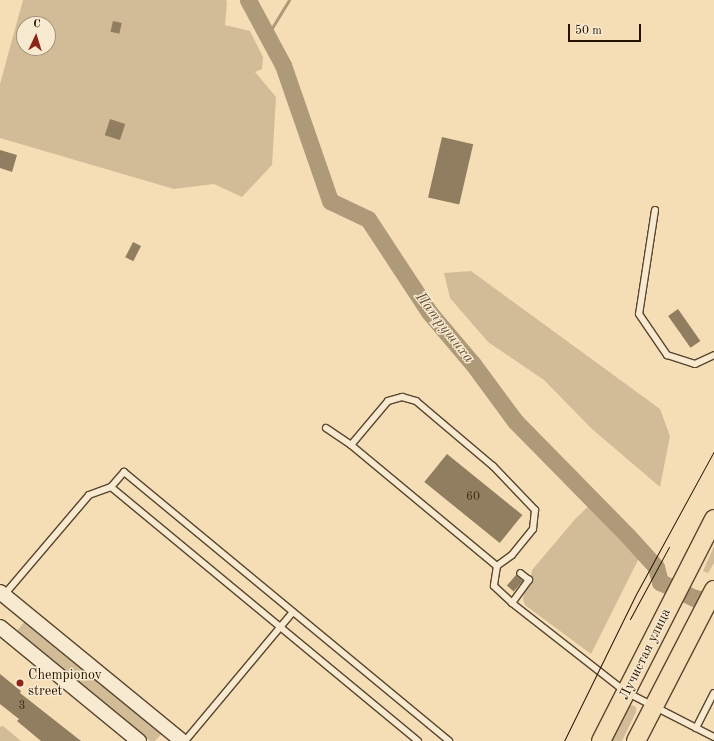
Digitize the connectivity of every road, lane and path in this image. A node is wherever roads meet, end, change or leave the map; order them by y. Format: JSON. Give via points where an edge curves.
{"nodes":[{"id":1,"x":655,"y":210,"type":"dead end"},
{"id":2,"x":714,"y":355,"type":"edge"},
{"id":3,"x":326,"y":428,"type":"dead end"},
{"id":4,"x":351,"y":445,"type":"junction"},
{"id":5,"x":111,"y":487,"type":"junction"},
{"id":6,"x":714,"y":519,"type":"edge"},
{"id":7,"x":497,"y":566,"type":"junction"},
{"id":8,"x":520,"y":573,"type":"dead end"},
{"id":9,"x":714,"y":590,"type":"edge"},
{"id":10,"x":1,"y":595,"type":"edge"},
{"id":11,"x":512,"y":603,"type":"junction"},
{"id":12,"x":293,"y":612,"type":"junction"},
{"id":13,"x":0,"y":627,"type":"edge"},
{"id":14,"x":280,"y":627,"type":"junction"},
{"id":15,"x":626,"y":692,"type":"junction"},
{"id":16,"x":714,"y":693,"type":"edge"},
{"id":17,"x":654,"y":706,"type":"junction"},
{"id":18,"x":696,"y":728,"type":"junction"},
{"id":19,"x":714,"y":737,"type":"edge"},
{"id":20,"x":139,"y":741,"type":"edge"},
{"id":21,"x":182,"y":741,"type":"edge"},
{"id":22,"x":185,"y":741,"type":"edge"},
{"id":23,"x":418,"y":741,"type":"edge"},
{"id":24,"x":449,"y":741,"type":"edge"},
{"id":25,"x":601,"y":741,"type":"edge"},
{"id":26,"x":636,"y":741,"type":"edge"}],
"edges":[{"from":1,"to":2,"type":"lane","via":[[639,314],[667,355],[695,364]]},
{"from":3,"to":4,"type":"lane"},
{"from":4,"to":7,"type":"lane"},
{"from":4,"to":7,"type":"lane","via":[[388,401],[402,397],[416,401],[493,466],[535,510],[533,529],[512,555]]},
{"from":5,"to":10,"type":"lane","via":[[89,495]]},
{"from":5,"to":12,"type":"lane","via":[[124,472]]},
{"from":5,"to":14,"type":"lane"},
{"from":6,"to":15,"type":"main road","name":"Лучистая улица"},
{"from":7,"to":11,"type":"lane","via":[[494,586]]},
{"from":8,"to":11,"type":"lane","via":[[529,580]]},
{"from":9,"to":17,"type":"main road"},
{"from":10,"to":21,"type":"street"},
{"from":11,"to":15,"type":"lane"},
{"from":12,"to":14,"type":"lane"},
{"from":12,"to":24,"type":"lane"},
{"from":13,"to":20,"type":"street"},
{"from":14,"to":22,"type":"lane"},
{"from":14,"to":23,"type":"lane"},
{"from":15,"to":17,"type":"lane"},
{"from":15,"to":25,"type":"main road","name":"Лучистая улица"},
{"from":16,"to":18,"type":"lane"},
{"from":17,"to":18,"type":"lane"},
{"from":17,"to":26,"type":"main road"},
{"from":18,"to":19,"type":"lane"}]}
